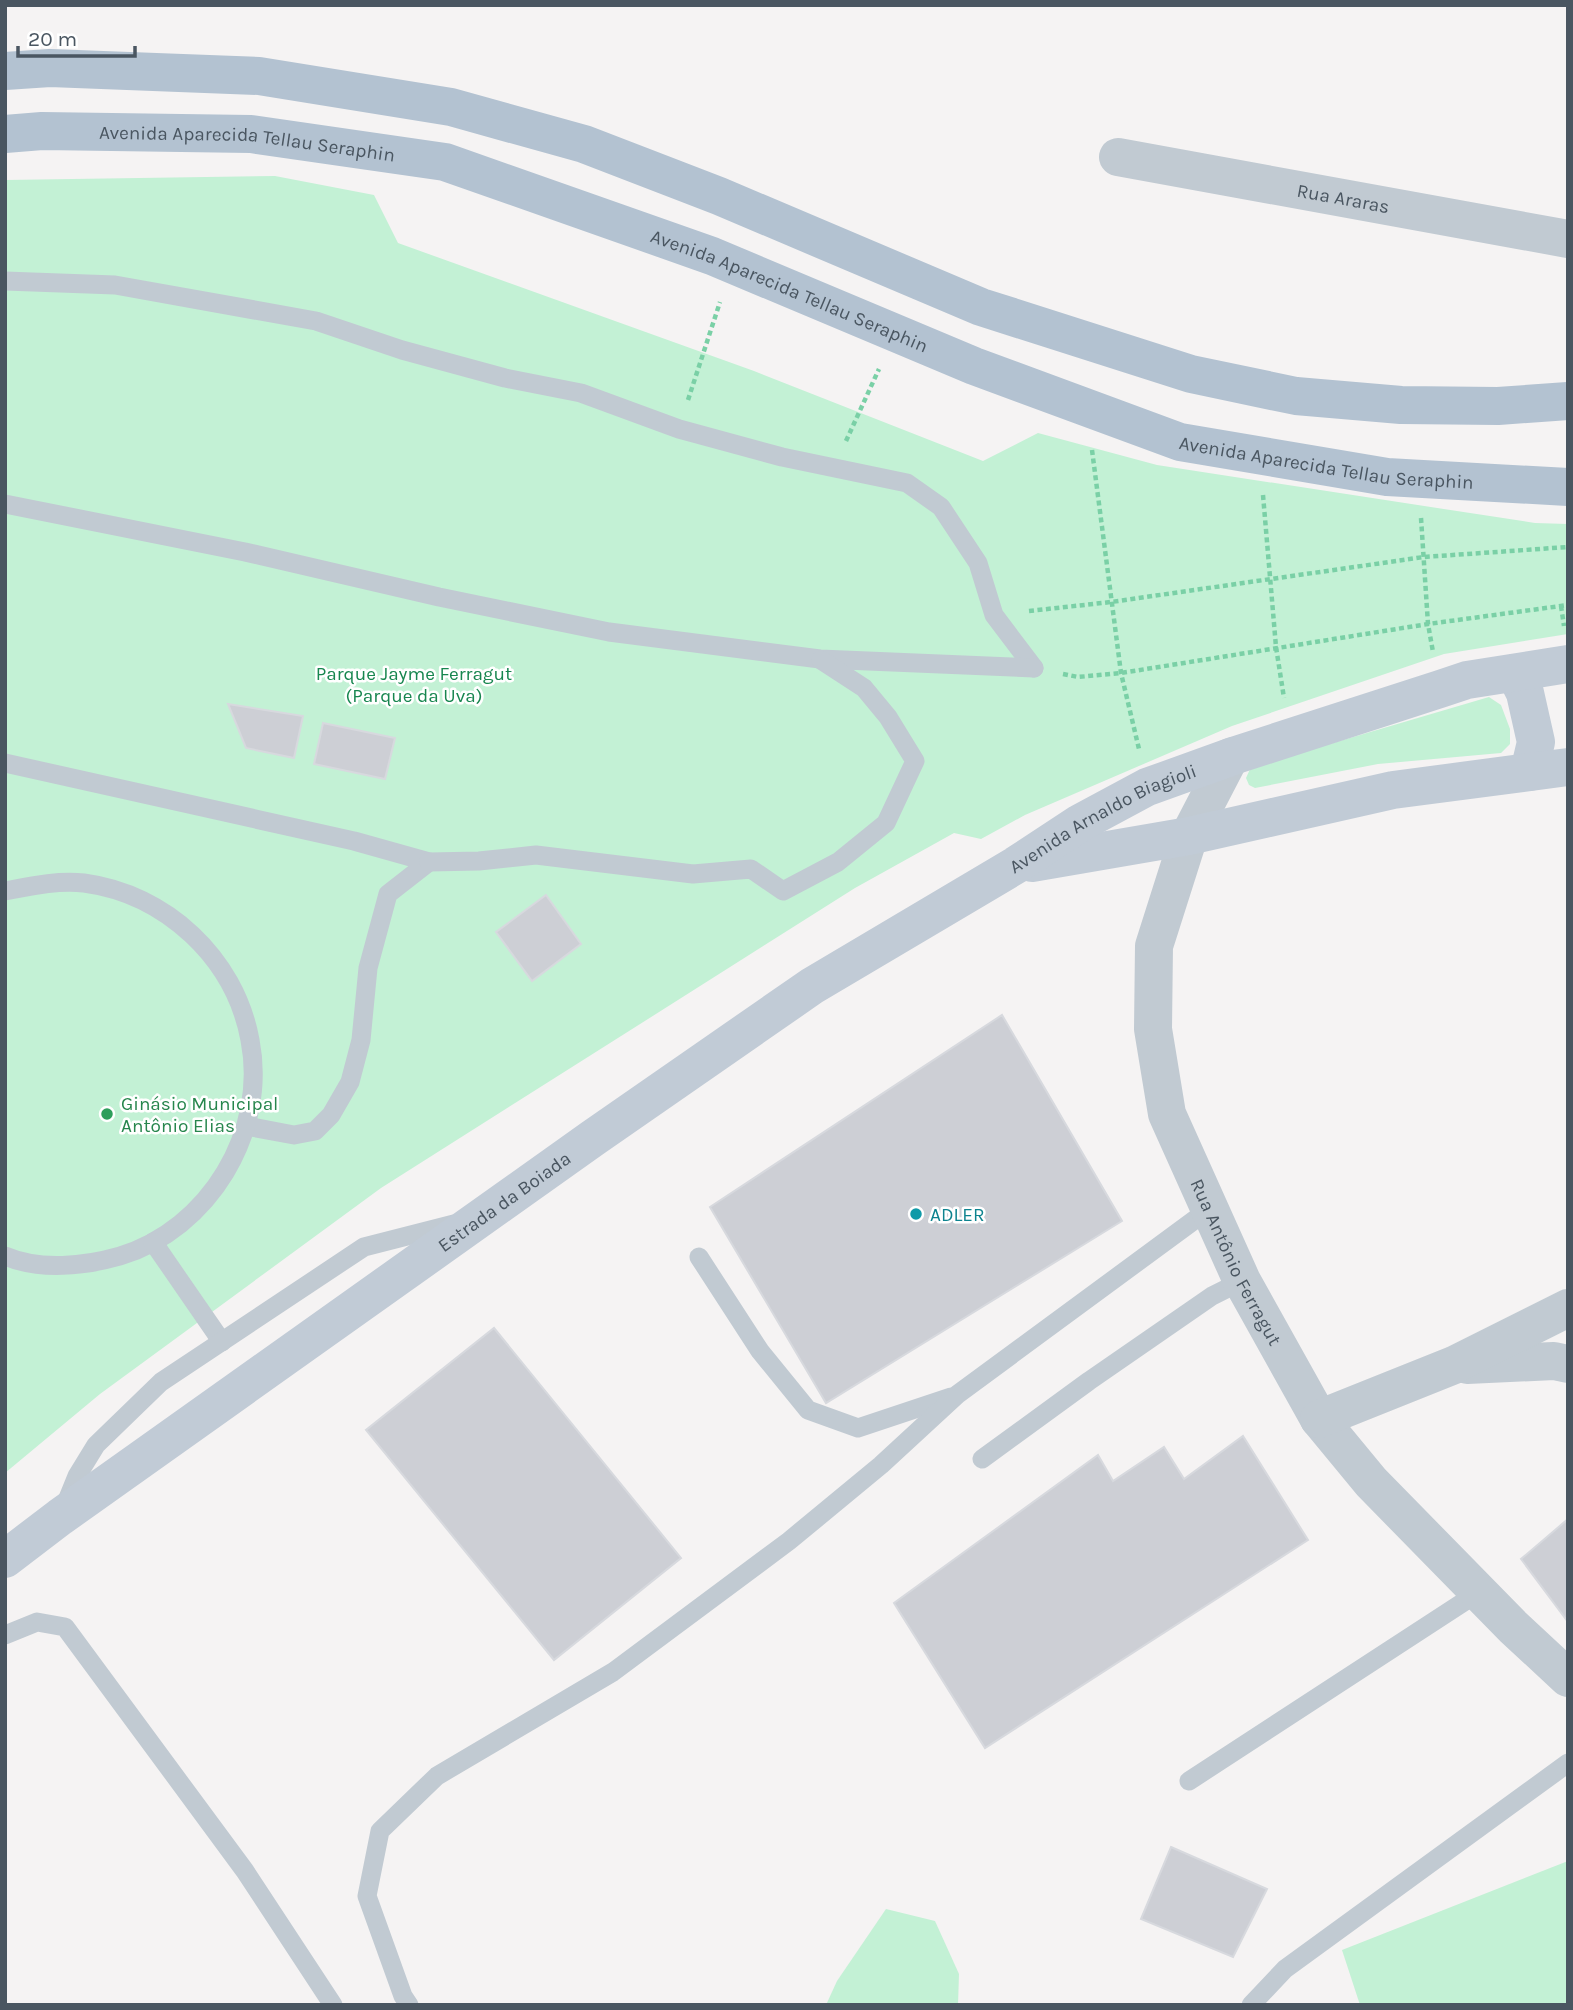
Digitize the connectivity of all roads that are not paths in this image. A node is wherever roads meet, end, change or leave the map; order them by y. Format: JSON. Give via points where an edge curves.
{"nodes":[{"id":1,"x":5,"y":71,"type":"edge"},
{"id":2,"x":5,"y":134,"type":"edge"},
{"id":3,"x":1118,"y":157,"type":"dead end"},
{"id":4,"x":1568,"y":239,"type":"edge"},
{"id":5,"x":5,"y":281,"type":"edge"},
{"id":6,"x":1568,"y":401,"type":"edge"},
{"id":7,"x":1568,"y":487,"type":"edge"},
{"id":8,"x":5,"y":504,"type":"edge"},
{"id":9,"x":820,"y":659,"type":"junction"},
{"id":10,"x":1568,"y":664,"type":"edge"},
{"id":11,"x":1515,"y":673,"type":"junction"},
{"id":12,"x":1230,"y":757,"type":"junction"},
{"id":13,"x":5,"y":763,"type":"edge"},
{"id":14,"x":1568,"y":767,"type":"edge"},
{"id":15,"x":1530,"y":772,"type":"junction"},
{"id":16,"x":1189,"y":836,"type":"junction"},
{"id":17,"x":429,"y":862,"type":"junction"},
{"id":18,"x":1016,"y":865,"type":"junction"},
{"id":19,"x":5,"y":891,"type":"edge"},
{"id":20,"x":246,"y":1126,"type":"junction"},
{"id":21,"x":1208,"y":1210,"type":"junction"},
{"id":22,"x":483,"y":1217,"type":"junction"},
{"id":23,"x":153,"y":1241,"type":"junction"},
{"id":24,"x":5,"y":1256,"type":"edge"},
{"id":25,"x":699,"y":1257,"type":"dead end"},
{"id":26,"x":1242,"y":1280,"type":"junction"},
{"id":27,"x":1568,"y":1308,"type":"edge"},
{"id":28,"x":222,"y":1342,"type":"junction"},
{"id":29,"x":1568,"y":1364,"type":"edge"},
{"id":30,"x":1454,"y":1365,"type":"junction"},
{"id":31,"x":958,"y":1394,"type":"junction"},
{"id":32,"x":1319,"y":1419,"type":"junction"},
{"id":33,"x":982,"y":1459,"type":"dead end"},
{"id":34,"x":60,"y":1517,"type":"junction"},
{"id":35,"x":5,"y":1559,"type":"edge"},
{"id":36,"x":1479,"y":1592,"type":"junction"},
{"id":37,"x":5,"y":1635,"type":"edge"},
{"id":38,"x":1568,"y":1678,"type":"edge"},
{"id":39,"x":1568,"y":1763,"type":"edge"},
{"id":40,"x":1189,"y":1781,"type":"dead end"},
{"id":41,"x":333,"y":2005,"type":"edge"},
{"id":42,"x":409,"y":2005,"type":"edge"},
{"id":43,"x":1251,"y":2005,"type":"edge"}],
"edges":[{"from":1,"to":6,"type":"main road","via":[[51,68],[259,76],[451,107],[584,144],[981,307],[1191,374],[1296,396],[1401,405]]},
{"from":2,"to":7,"type":"main road","name":"Avenida Aparecida Tellau Seraphin","via":[[251,134],[445,162],[732,265],[974,366],[1180,442],[1387,477]]},
{"from":3,"to":4,"type":"street","name":"Rua Araras"},
{"from":5,"to":9,"type":"lane","via":[[115,285],[316,321],[505,378],[581,393],[680,429],[782,457],[907,483],[942,507],[978,563],[994,615],[1034,668]]},
{"from":8,"to":9,"type":"lane","via":[[609,632]]},
{"from":9,"to":17,"type":"lane","via":[[864,688],[915,761],[886,823],[813,877],[783,891],[751,869],[693,874],[536,855]]},
{"from":10,"to":11,"type":"main road","name":"Avenida Arnaldo Biagioli"},
{"from":11,"to":12,"type":"main road","name":"Avenida Arnaldo Biagioli","via":[[1467,680]]},
{"from":11,"to":15,"type":"main road","via":[[1525,693],[1536,742]]},
{"from":12,"to":16,"type":"street","name":"Rua Antônio Ferragut"},
{"from":12,"to":18,"type":"main road","name":"Avenida Arnaldo Biagioli","via":[[1147,787]]},
{"from":13,"to":17,"type":"lane"},
{"from":14,"to":15,"type":"main road","name":"Avenida Arnaldo Biagioli"},
{"from":15,"to":16,"type":"main road","name":"Avenida Arnaldo Biagioli","via":[[1393,790]]},
{"from":16,"to":18,"type":"main road","name":"Avenida Arnaldo Biagioli"},
{"from":16,"to":21,"type":"street","name":"Rua Antônio Ferragut","via":[[1153,946],[1153,1029],[1167,1114]]},
{"from":17,"to":20,"type":"lane","via":[[388,894],[368,968],[361,1040],[350,1082],[331,1115],[315,1131],[294,1135]]},
{"from":18,"to":22,"type":"main road","name":"Estrada da Boiada","via":[[812,986]]},
{"from":19,"to":20,"type":"lane","via":[[83,883],[122,892],[159,908],[191,932],[233,990],[251,1041],[253,1083]]},
{"from":20,"to":23,"type":"lane","via":[[230,1165],[206,1201],[174,1230]]},
{"from":21,"to":26,"type":"street","name":"Rua Antônio Ferragut"},
{"from":21,"to":31,"type":"lane"},
{"from":22,"to":28,"type":"lane","via":[[364,1247]]},
{"from":22,"to":34,"type":"main road","name":"Estrada da Boiada"},
{"from":23,"to":24,"type":"lane","via":[[96,1263],[53,1265]]},
{"from":23,"to":28,"type":"lane"},
{"from":25,"to":31,"type":"lane","via":[[760,1351],[808,1410],[858,1428]]},
{"from":26,"to":32,"type":"street","name":"Rua Antônio Ferragut"},
{"from":26,"to":33,"type":"lane","via":[[1212,1296]]},
{"from":27,"to":30,"type":"street"},
{"from":28,"to":34,"type":"lane","via":[[161,1382],[96,1445]]},
{"from":29,"to":30,"type":"street"},
{"from":30,"to":32,"type":"street"},
{"from":31,"to":42,"type":"lane","via":[[789,1541],[613,1672],[438,1776],[380,1831],[367,1896]]},
{"from":32,"to":36,"type":"street","name":"Rua Antônio Ferragut","via":[[1371,1482]]},
{"from":34,"to":35,"type":"main road","name":"Estrada da Boiada"},
{"from":36,"to":38,"type":"street","name":"Rua Antônio Ferragut"},
{"from":36,"to":40,"type":"lane"},
{"from":37,"to":41,"type":"lane","via":[[37,1622],[65,1627],[245,1871]]},
{"from":39,"to":43,"type":"lane","via":[[1285,1969]]}]}
